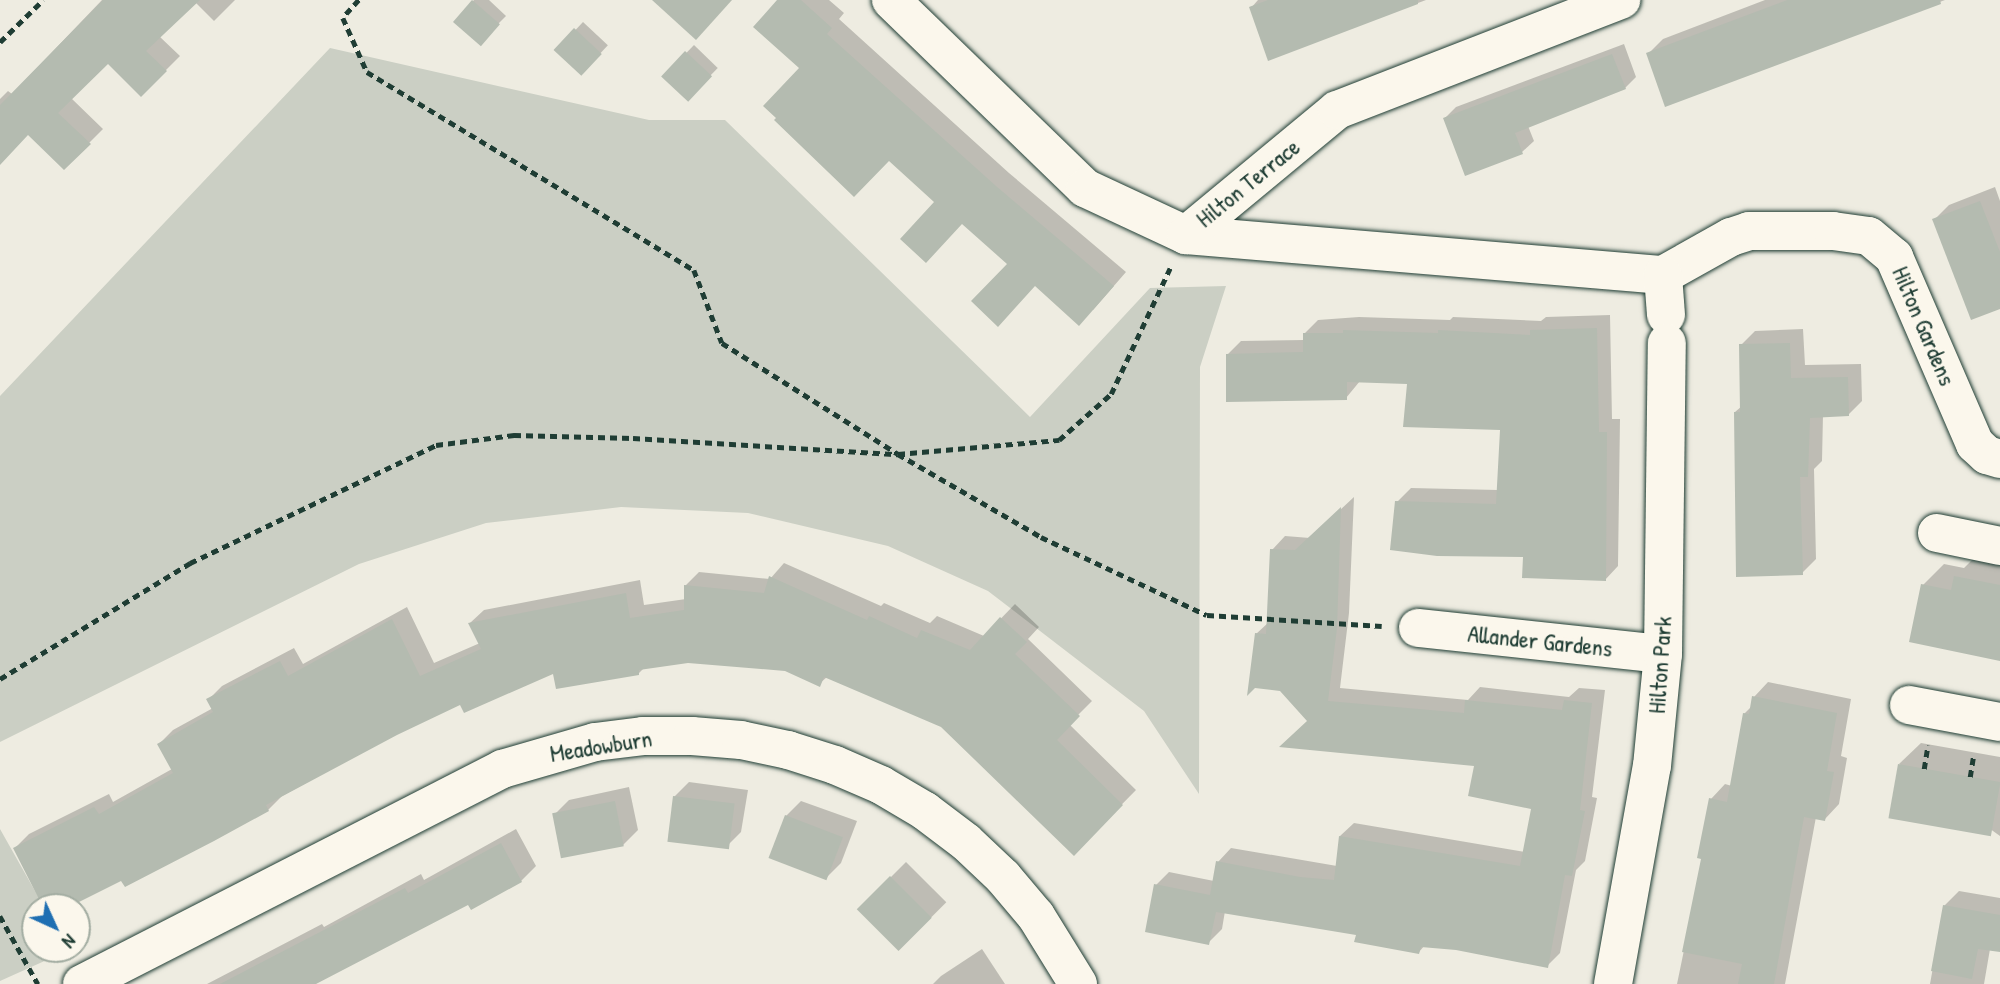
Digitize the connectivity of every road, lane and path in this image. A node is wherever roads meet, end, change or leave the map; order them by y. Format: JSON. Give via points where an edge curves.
{"nodes":[{"id":1,"x":43,"y":0,"type":"edge"},
{"id":2,"x":359,"y":0,"type":"edge"},
{"id":3,"x":891,"y":0,"type":"edge"},
{"id":4,"x":1621,"y":0,"type":"edge"},
{"id":5,"x":0,"y":41,"type":"edge"},
{"id":6,"x":1186,"y":234,"type":"junction"},
{"id":7,"x":1662,"y":275,"type":"junction"},
{"id":8,"x":898,"y":454,"type":"junction"},
{"id":9,"x":2000,"y":459,"type":"edge"},
{"id":10,"x":1937,"y":533,"type":"dead end"},
{"id":11,"x":2000,"y":546,"type":"edge"},
{"id":12,"x":1418,"y":628,"type":"joint"},
{"id":13,"x":1663,"y":654,"type":"junction"},
{"id":14,"x":0,"y":679,"type":"edge"},
{"id":15,"x":1909,"y":705,"type":"dead end"},
{"id":16,"x":2000,"y":722,"type":"edge"},
{"id":17,"x":0,"y":916,"type":"edge"},
{"id":18,"x":38,"y":984,"type":"edge"},
{"id":19,"x":82,"y":984,"type":"edge"},
{"id":20,"x":1078,"y":984,"type":"edge"},
{"id":21,"x":1613,"y":984,"type":"edge"}],
"edges":[{"from":1,"to":5,"type":"path"},
{"from":2,"to":8,"type":"path","via":[[343,18],[367,72],[694,270],[722,343]]},
{"from":3,"to":6,"type":"street","name":"Hilton Terrace","via":[[1085,188]]},
{"from":4,"to":6,"type":"street","name":"Hilton Terrace","via":[[1337,110]]},
{"from":6,"to":7,"type":"street"},
{"from":6,"to":8,"type":"path","via":[[1111,394],[1059,440]]},
{"from":7,"to":9,"type":"street","name":"Hilton Gardens","via":[[1749,232],[1833,231],[1869,236],[1895,257],[1975,444]]},
{"from":7,"to":13,"type":"street","name":"Hilton Park","via":[[1666,329]]},
{"from":8,"to":12,"type":"path","via":[[1041,537],[1207,615]]},
{"from":8,"to":14,"type":"path","via":[[514,435],[436,445],[190,563]]},
{"from":10,"to":11,"type":"street"},
{"from":12,"to":13,"type":"street","name":"Allander Gardens"},
{"from":13,"to":21,"type":"street","name":"Hilton Park","via":[[1652,766]]},
{"from":15,"to":16,"type":"street"},
{"from":17,"to":18,"type":"path"},
{"from":19,"to":20,"type":"street","name":"Meadowburn","via":[[502,769],[595,742],[643,736],[692,736],[776,748],[835,765],[881,785],[925,811],[1003,877],[1036,916]]}]}
